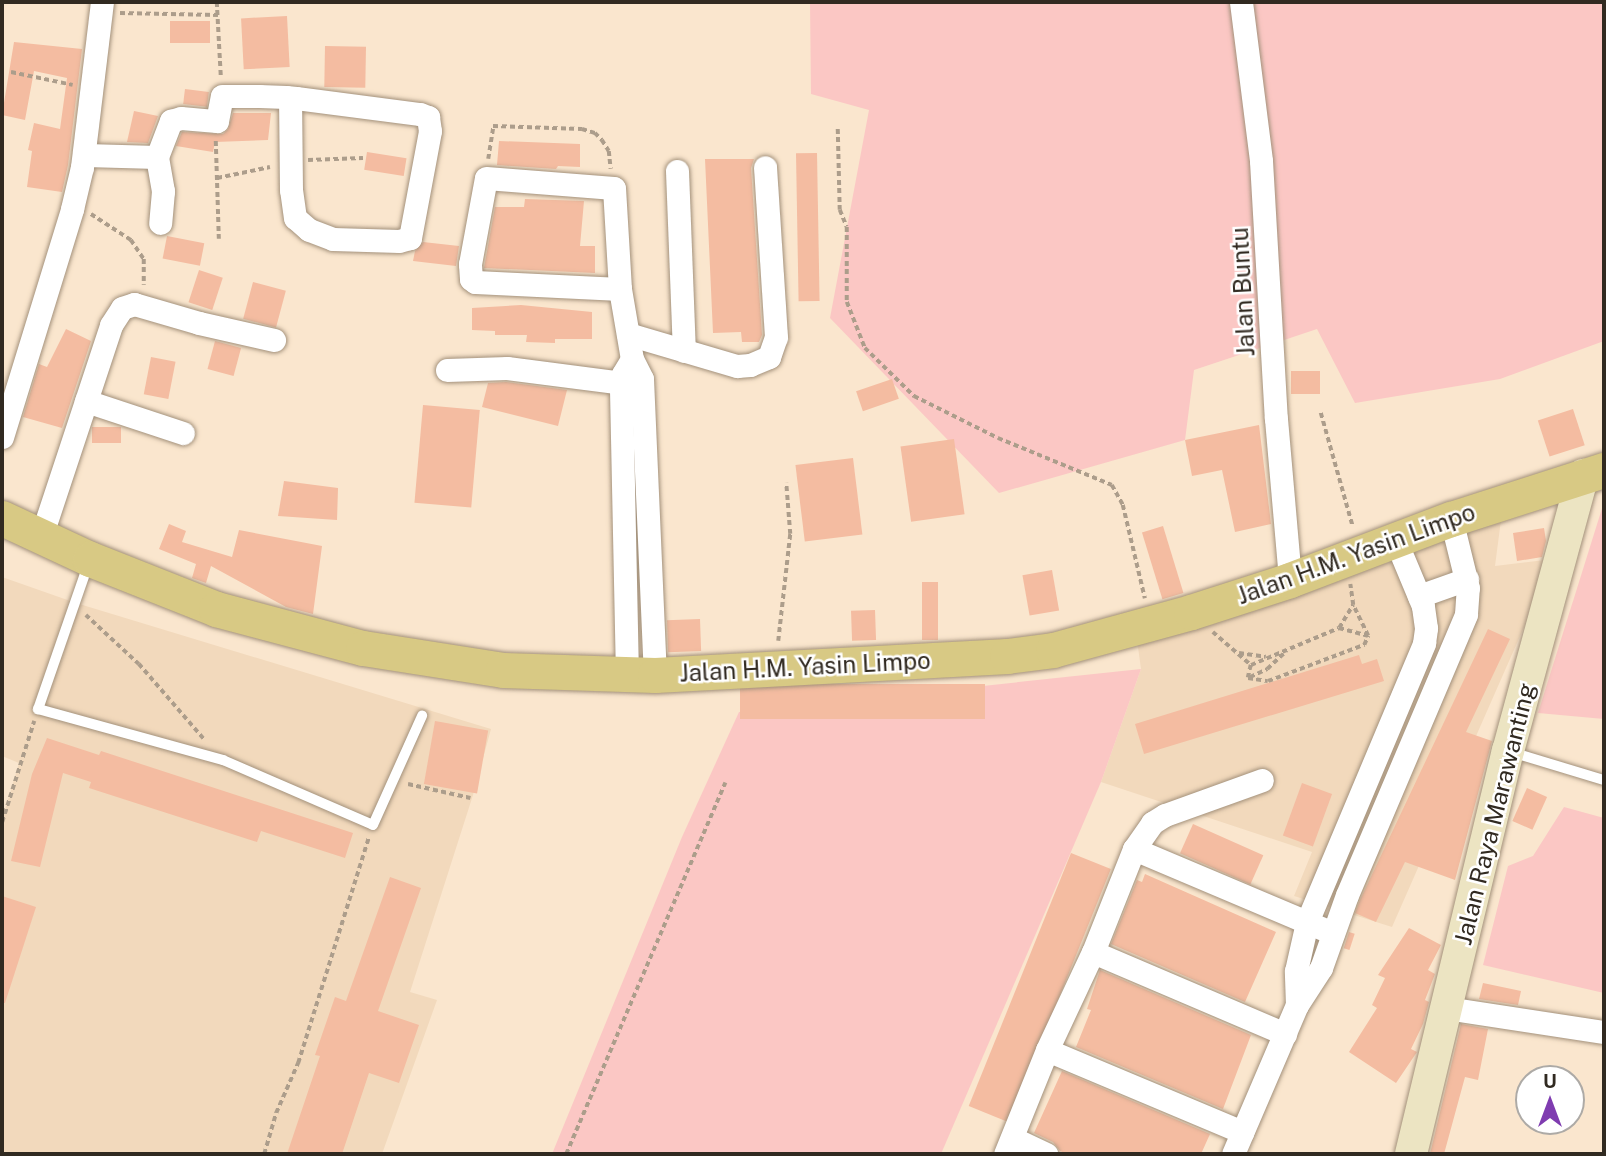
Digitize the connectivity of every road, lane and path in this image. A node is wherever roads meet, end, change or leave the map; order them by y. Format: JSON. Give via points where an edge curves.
{"nodes":[{"id":1,"x":217,"y":2,"type":"edge"},
{"id":2,"x":1241,"y":2,"type":"edge"},
{"id":3,"x":102,"y":7,"type":"edge"},
{"id":4,"x":218,"y":15,"type":"junction"},
{"id":5,"x":11,"y":72,"type":"dead end"},
{"id":6,"x":92,"y":89,"type":"junction"},
{"id":7,"x":222,"y":96,"type":"junction"},
{"id":8,"x":290,"y":97,"type":"junction"},
{"id":9,"x":217,"y":121,"type":"junction"},
{"id":10,"x":838,"y":129,"type":"dead end"},
{"id":11,"x":85,"y":155,"type":"junction"},
{"id":12,"x":158,"y":157,"type":"junction"},
{"id":13,"x":765,"y":167,"type":"dead end"},
{"id":14,"x":677,"y":171,"type":"dead end"},
{"id":15,"x":486,"y":178,"type":"junction"},
{"id":16,"x":614,"y":188,"type":"junction"},
{"id":17,"x":72,"y":209,"type":"junction"},
{"id":18,"x":160,"y":223,"type":"dead end"},
{"id":19,"x":219,"y":239,"type":"dead end"},
{"id":20,"x":620,"y":289,"type":"junction"},
{"id":21,"x":145,"y":306,"type":"junction"},
{"id":22,"x":628,"y":334,"type":"junction"},
{"id":23,"x":274,"y":340,"type":"dead end"},
{"id":24,"x":684,"y":351,"type":"junction"},
{"id":25,"x":632,"y":359,"type":"junction"},
{"id":26,"x":447,"y":370,"type":"dead end"},
{"id":27,"x":622,"y":383,"type":"junction"},
{"id":28,"x":86,"y":401,"type":"junction"},
{"id":29,"x":1321,"y":413,"type":"dead end"},
{"id":30,"x":183,"y":433,"type":"dead end"},
{"id":31,"x":2,"y":437,"type":"edge"},
{"id":32,"x":1594,"y":472,"type":"edge"},
{"id":33,"x":786,"y":483,"type":"dead end"},
{"id":34,"x":2,"y":518,"type":"edge"},
{"id":35,"x":1451,"y":519,"type":"junction"},
{"id":36,"x":41,"y":537,"type":"junction"},
{"id":37,"x":1395,"y":539,"type":"junction"},
{"id":38,"x":1353,"y":556,"type":"junction"},
{"id":39,"x":90,"y":559,"type":"junction"},
{"id":40,"x":1467,"y":579,"type":"junction"},
{"id":41,"x":1290,"y":580,"type":"junction"},
{"id":42,"x":1419,"y":596,"type":"junction"},
{"id":43,"x":75,"y":604,"type":"junction"},
{"id":44,"x":1353,"y":604,"type":"junction"},
{"id":45,"x":1191,"y":612,"type":"junction"},
{"id":46,"x":1151,"y":623,"type":"junction"},
{"id":47,"x":1339,"y":628,"type":"junction"},
{"id":48,"x":1368,"y":636,"type":"junction"},
{"id":49,"x":1287,"y":650,"type":"junction"},
{"id":50,"x":1237,"y":653,"type":"junction"},
{"id":51,"x":1268,"y":658,"type":"junction"},
{"id":52,"x":1251,"y":665,"type":"junction"},
{"id":53,"x":777,"y":668,"type":"junction"},
{"id":54,"x":641,"y":676,"type":"junction"},
{"id":55,"x":1248,"y":678,"type":"junction"},
{"id":56,"x":38,"y":709,"type":"junction"},
{"id":57,"x":422,"y":716,"type":"dead end"},
{"id":58,"x":1508,"y":751,"type":"junction"},
{"id":59,"x":223,"y":760,"type":"junction"},
{"id":60,"x":1262,"y":780,"type":"dead end"},
{"id":61,"x":1604,"y":780,"type":"edge"},
{"id":62,"x":395,"y":781,"type":"junction"},
{"id":63,"x":725,"y":783,"type":"dead end"},
{"id":64,"x":470,"y":797,"type":"dead end"},
{"id":65,"x":2,"y":822,"type":"edge"},
{"id":66,"x":373,"y":825,"type":"junction"},
{"id":67,"x":1134,"y":849,"type":"junction"},
{"id":68,"x":1322,"y":885,"type":"junction"},
{"id":69,"x":1347,"y":895,"type":"junction"},
{"id":70,"x":1307,"y":922,"type":"junction"},
{"id":71,"x":1333,"y":933,"type":"junction"},
{"id":72,"x":1093,"y":952,"type":"junction"},
{"id":73,"x":1297,"y":1006,"type":"junction"},
{"id":74,"x":1447,"y":1008,"type":"junction"},
{"id":75,"x":1604,"y":1032,"type":"edge"},
{"id":76,"x":1285,"y":1034,"type":"junction"},
{"id":77,"x":1048,"y":1050,"type":"junction"},
{"id":78,"x":1242,"y":1132,"type":"junction"},
{"id":79,"x":1008,"y":1146,"type":"edge"},
{"id":80,"x":264,"y":1154,"type":"edge"},
{"id":81,"x":566,"y":1154,"type":"edge"},
{"id":82,"x":1047,"y":1154,"type":"edge"},
{"id":83,"x":1233,"y":1154,"type":"edge"},
{"id":84,"x":1411,"y":1154,"type":"edge"}],
"edges":[{"from":1,"to":4,"type":"path"},
{"from":2,"to":41,"type":"street","name":"Jalan Buntu","via":[[1261,161]]},
{"from":3,"to":4,"type":"path"},
{"from":3,"to":6,"type":"street"},
{"from":4,"to":7,"type":"path"},
{"from":5,"to":6,"type":"path"},
{"from":6,"to":11,"type":"street"},
{"from":7,"to":8,"type":"street"},
{"from":7,"to":9,"type":"street"},
{"from":8,"to":8,"type":"street","via":[[295,218],[309,230],[333,239],[410,238],[428,117]]},
{"from":9,"to":12,"type":"street","via":[[171,121]]},
{"from":9,"to":19,"type":"path"},
{"from":10,"to":46,"type":"path","via":[[840,210],[847,227],[847,302],[866,348],[914,396],[998,438],[1112,485],[1123,505]]},
{"from":11,"to":12,"type":"street"},
{"from":11,"to":17,"type":"street"},
{"from":12,"to":18,"type":"street","via":[[163,191]]},
{"from":13,"to":24,"type":"street","via":[[775,346],[760,362],[737,366]]},
{"from":14,"to":24,"type":"street"},
{"from":15,"to":16,"type":"street"},
{"from":15,"to":16,"type":"path","via":[[493,126],[582,129],[595,133],[609,151]]},
{"from":15,"to":20,"type":"street","via":[[471,279]]},
{"from":16,"to":20,"type":"street"},
{"from":17,"to":21,"type":"path","via":[[97,215],[131,240],[144,260]]},
{"from":17,"to":31,"type":"street"},
{"from":20,"to":22,"type":"street"},
{"from":21,"to":23,"type":"street"},
{"from":21,"to":28,"type":"street","via":[[130,304],[116,315]]},
{"from":22,"to":24,"type":"street"},
{"from":22,"to":25,"type":"street"},
{"from":25,"to":27,"type":"street"},
{"from":25,"to":54,"type":"street","via":[[642,379]]},
{"from":26,"to":27,"type":"street","via":[[507,368]]},
{"from":27,"to":54,"type":"street"},
{"from":28,"to":30,"type":"street"},
{"from":28,"to":36,"type":"street"},
{"from":29,"to":38,"type":"path"},
{"from":32,"to":35,"type":"main road","name":"Jalan H.M. Yasin Limpo"},
{"from":32,"to":58,"type":"street","name":"Jalan Raya Marawanting"},
{"from":33,"to":53,"type":"path","via":[[790,534]]},
{"from":34,"to":36,"type":"main road","name":"Jalan H.M. Yasin Limpo"},
{"from":35,"to":37,"type":"main road","name":"Jalan H.M. Yasin Limpo"},
{"from":35,"to":40,"type":"street"},
{"from":36,"to":39,"type":"main road","name":"Jalan H.M. Yasin Limpo"},
{"from":37,"to":38,"type":"main road","name":"Jalan H.M. Yasin Limpo"},
{"from":37,"to":42,"type":"street"},
{"from":38,"to":41,"type":"main road","name":"Jalan H.M. Yasin Limpo"},
{"from":38,"to":44,"type":"path"},
{"from":39,"to":43,"type":"lane"},
{"from":39,"to":54,"type":"main road","name":"Jalan H.M. Yasin Limpo","via":[[216,609],[363,648],[503,670]]},
{"from":40,"to":42,"type":"street"},
{"from":40,"to":69,"type":"street","via":[[1466,614]]},
{"from":41,"to":45,"type":"main road","name":"Jalan H.M. Yasin Limpo"},
{"from":42,"to":68,"type":"street","via":[[1425,614],[1424,643]]},
{"from":43,"to":56,"type":"lane"},
{"from":43,"to":59,"type":"path","via":[[139,664]]},
{"from":44,"to":47,"type":"path"},
{"from":44,"to":48,"type":"path"},
{"from":45,"to":46,"type":"main road","name":"Jalan H.M. Yasin Limpo"},
{"from":45,"to":50,"type":"path"},
{"from":46,"to":53,"type":"main road","name":"Jalan H.M. Yasin Limpo","via":[[1028,654]]},
{"from":47,"to":48,"type":"path"},
{"from":47,"to":49,"type":"path"},
{"from":48,"to":55,"type":"path","via":[[1364,645],[1268,681]]},
{"from":49,"to":51,"type":"path"},
{"from":49,"to":55,"type":"path","via":[[1268,668]]},
{"from":50,"to":51,"type":"path"},
{"from":50,"to":52,"type":"path"},
{"from":51,"to":52,"type":"path"},
{"from":52,"to":55,"type":"path"},
{"from":53,"to":54,"type":"main road","name":"Jalan H.M. Yasin Limpo"},
{"from":56,"to":59,"type":"lane"},
{"from":56,"to":65,"type":"path"},
{"from":57,"to":62,"type":"lane"},
{"from":58,"to":61,"type":"lane"},
{"from":58,"to":74,"type":"street","name":"Jalan Raya Marawanting"},
{"from":59,"to":66,"type":"lane"},
{"from":60,"to":67,"type":"street","via":[[1165,815],[1152,823]]},
{"from":62,"to":64,"type":"path"},
{"from":62,"to":66,"type":"lane"},
{"from":63,"to":81,"type":"path"},
{"from":66,"to":80,"type":"path","via":[[298,1063]]},
{"from":67,"to":70,"type":"street"},
{"from":67,"to":72,"type":"street"},
{"from":68,"to":69,"type":"street"},
{"from":68,"to":70,"type":"street"},
{"from":69,"to":71,"type":"street"},
{"from":70,"to":71,"type":"street"},
{"from":70,"to":73,"type":"street","via":[[1296,971]]},
{"from":71,"to":73,"type":"street","via":[[1316,978]]},
{"from":72,"to":76,"type":"street"},
{"from":72,"to":77,"type":"street"},
{"from":73,"to":76,"type":"street"},
{"from":74,"to":75,"type":"street"},
{"from":74,"to":84,"type":"street","name":"Jalan Raya Marawanting"},
{"from":76,"to":78,"type":"street"},
{"from":77,"to":78,"type":"street"},
{"from":77,"to":79,"type":"street"},
{"from":78,"to":83,"type":"street"},
{"from":79,"to":82,"type":"street"}]}
